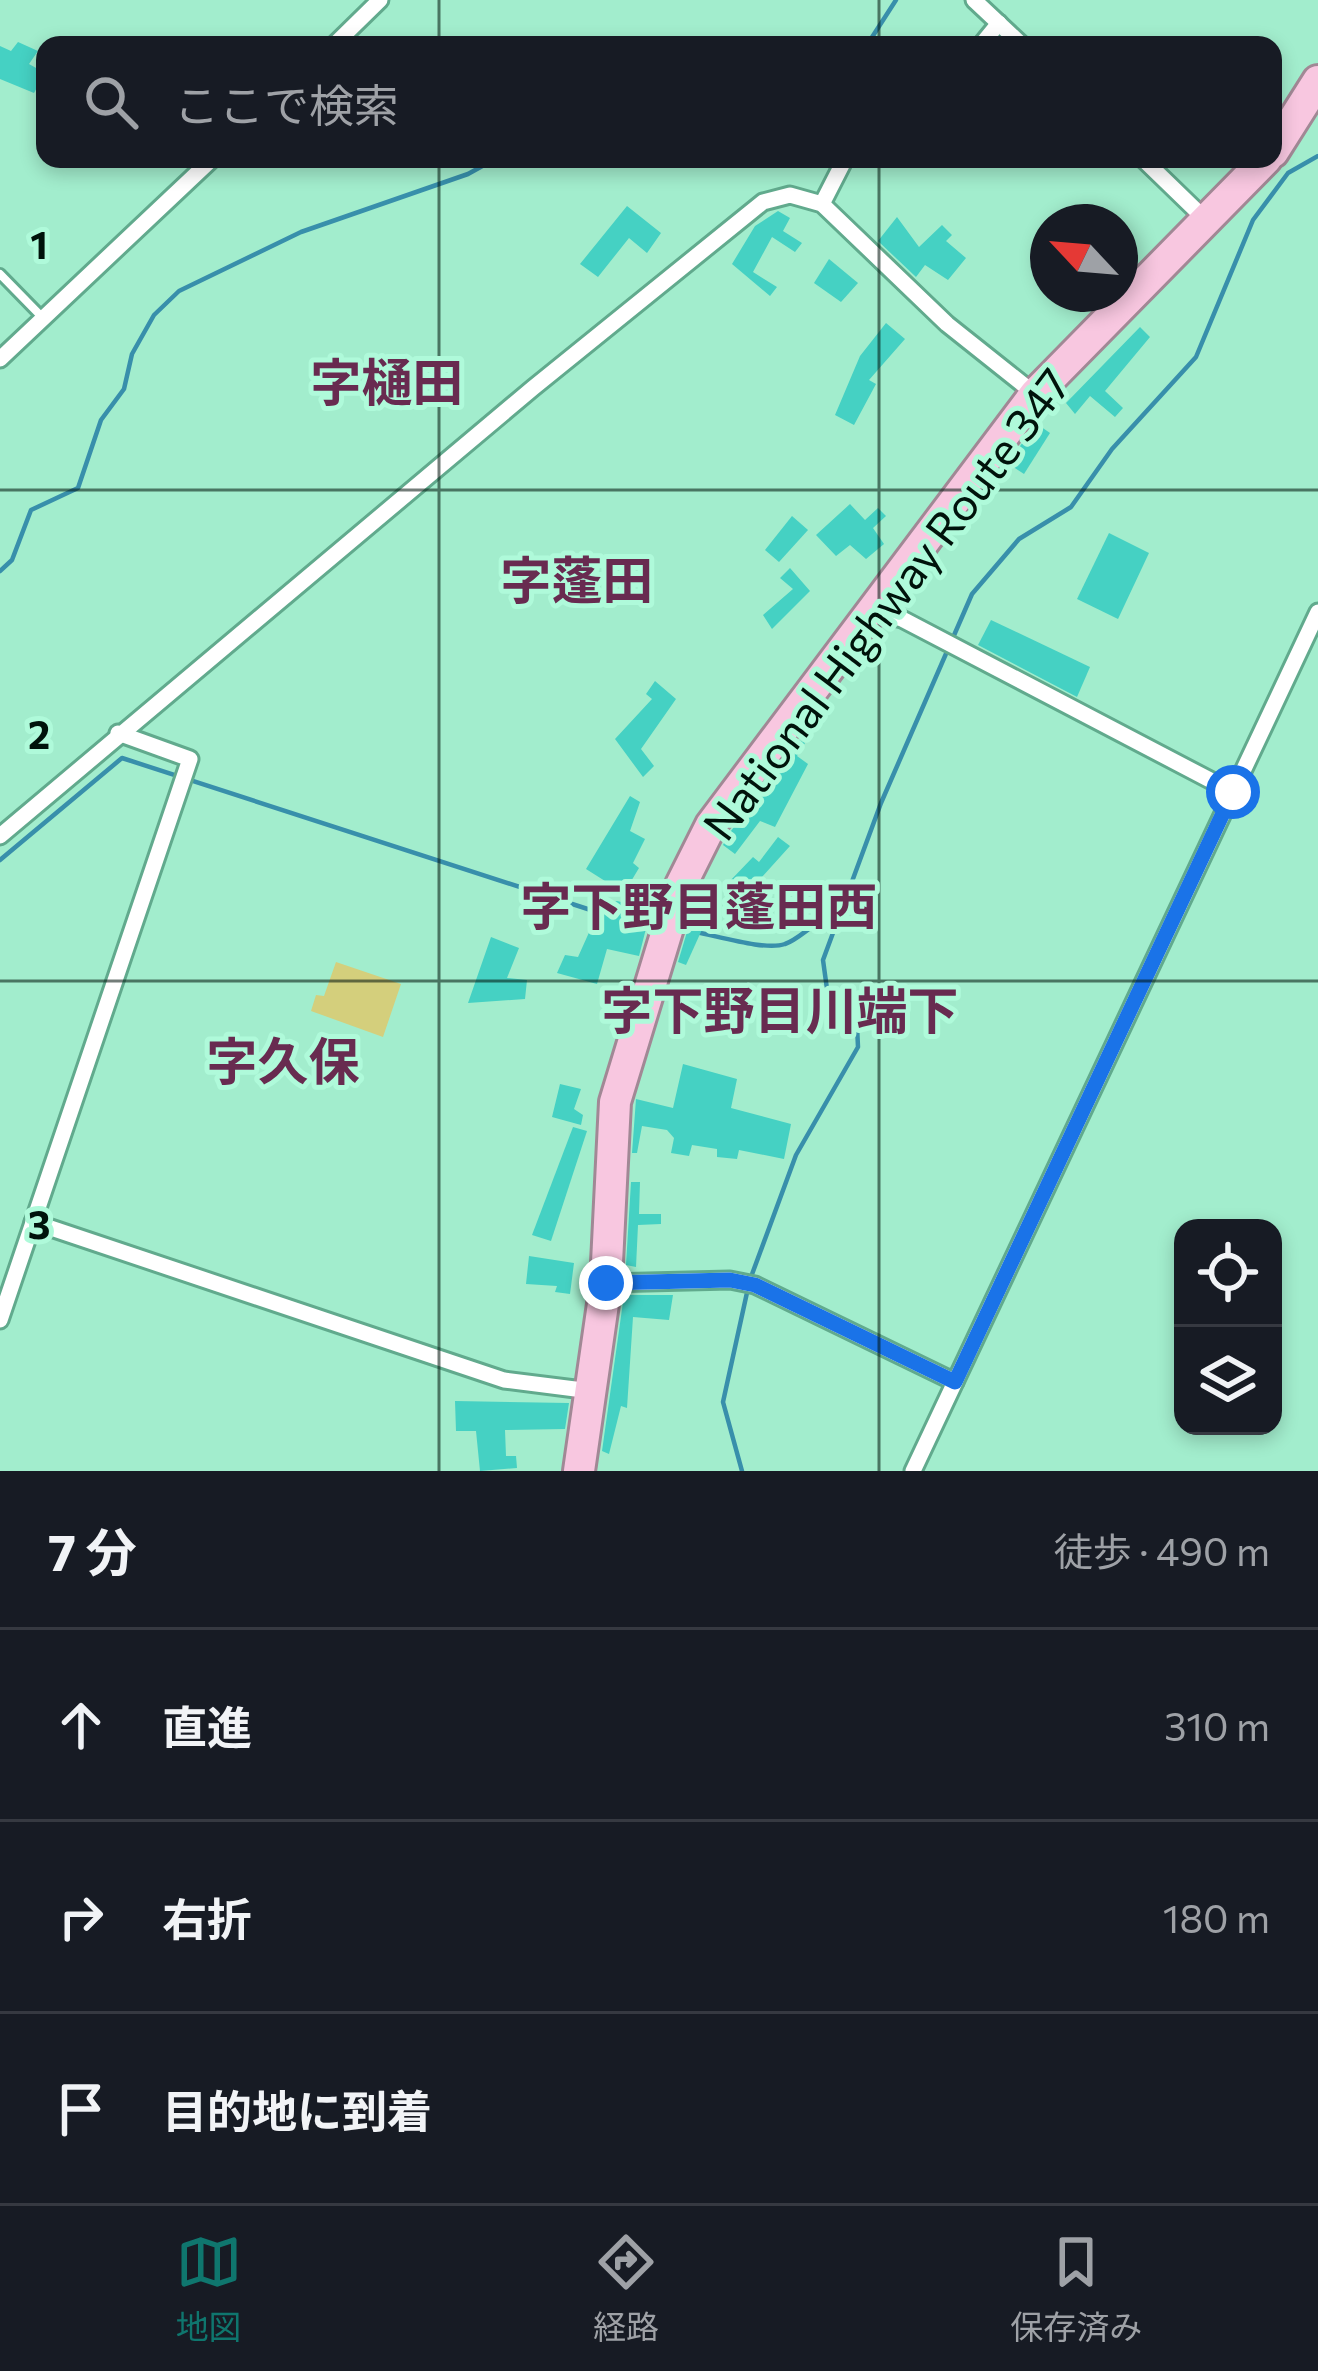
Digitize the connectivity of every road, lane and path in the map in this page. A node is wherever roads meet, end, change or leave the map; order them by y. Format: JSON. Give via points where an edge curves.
{"nodes":[{"id":1,"x":380,"y":0,"type":"edge"},
{"id":2,"x":974,"y":0,"type":"edge"},
{"id":3,"x":999,"y":23,"type":"junction"},
{"id":4,"x":343,"y":36,"type":"edge"},
{"id":5,"x":988,"y":36,"type":"edge"},
{"id":6,"x":1013,"y":36,"type":"edge"},
{"id":7,"x":1318,"y":81,"type":"edge"},
{"id":8,"x":1282,"y":138,"type":"edge"},
{"id":9,"x":202,"y":168,"type":"edge"},
{"id":10,"x":840,"y":168,"type":"edge"},
{"id":11,"x":1152,"y":168,"type":"edge"},
{"id":12,"x":1257,"y":168,"type":"edge"},
{"id":13,"x":822,"y":203,"type":"junction"},
{"id":14,"x":1207,"y":221,"type":"junction"},
{"id":15,"x":0,"y":274,"type":"edge"},
{"id":16,"x":42,"y":317,"type":"junction"},
{"id":17,"x":0,"y":359,"type":"edge"},
{"id":18,"x":1035,"y":394,"type":"junction"},
{"id":19,"x":868,"y":610,"type":"junction"},
{"id":20,"x":1318,"y":612,"type":"edge"},
{"id":21,"x":118,"y":733,"type":"junction"},
{"id":22,"x":1233,"y":792,"type":"junction"},
{"id":23,"x":0,"y":836,"type":"edge"},
{"id":24,"x":33,"y":1222,"type":"junction"},
{"id":25,"x":606,"y":1283,"type":"junction"},
{"id":26,"x":0,"y":1320,"type":"edge"},
{"id":27,"x":955,"y":1382,"type":"junction"},
{"id":28,"x":592,"y":1391,"type":"junction"},
{"id":29,"x":579,"y":1471,"type":"edge"},
{"id":30,"x":913,"y":1471,"type":"edge"}],
"edges":[{"from":1,"to":4,"type":"street"},
{"from":2,"to":3,"type":"street"},
{"from":3,"to":5,"type":"street"},
{"from":3,"to":6,"type":"street"},
{"from":7,"to":8,"type":"highway"},
{"from":9,"to":16,"type":"street"},
{"from":10,"to":13,"type":"street"},
{"from":11,"to":14,"type":"street"},
{"from":12,"to":14,"type":"highway","name":"National Highway Route 347"},
{"from":13,"to":18,"type":"street","via":[[947,324]]},
{"from":13,"to":21,"type":"street","via":[[790,195],[753,207]]},
{"from":14,"to":18,"type":"highway","name":"National Highway Route 347"},
{"from":15,"to":16,"type":"lane"},
{"from":16,"to":17,"type":"street"},
{"from":18,"to":19,"type":"highway","name":"National Highway Route 347"},
{"from":19,"to":22,"type":"street","via":[[902,619]]},
{"from":19,"to":25,"type":"highway","name":"National Highway Route 347","via":[[711,825],[681,885],[615,1102]]},
{"from":20,"to":22,"type":"street"},
{"from":21,"to":23,"type":"street"},
{"from":21,"to":24,"type":"street","via":[[190,759]]},
{"from":22,"to":27,"type":"street"},
{"from":24,"to":26,"type":"street"},
{"from":24,"to":28,"type":"street","via":[[503,1380]]},
{"from":25,"to":27,"type":"street","via":[[748,1284]]},
{"from":25,"to":28,"type":"highway","name":"National Highway Route 347"},
{"from":27,"to":30,"type":"street"},
{"from":28,"to":29,"type":"highway","name":"National Highway Route 347"}]}
